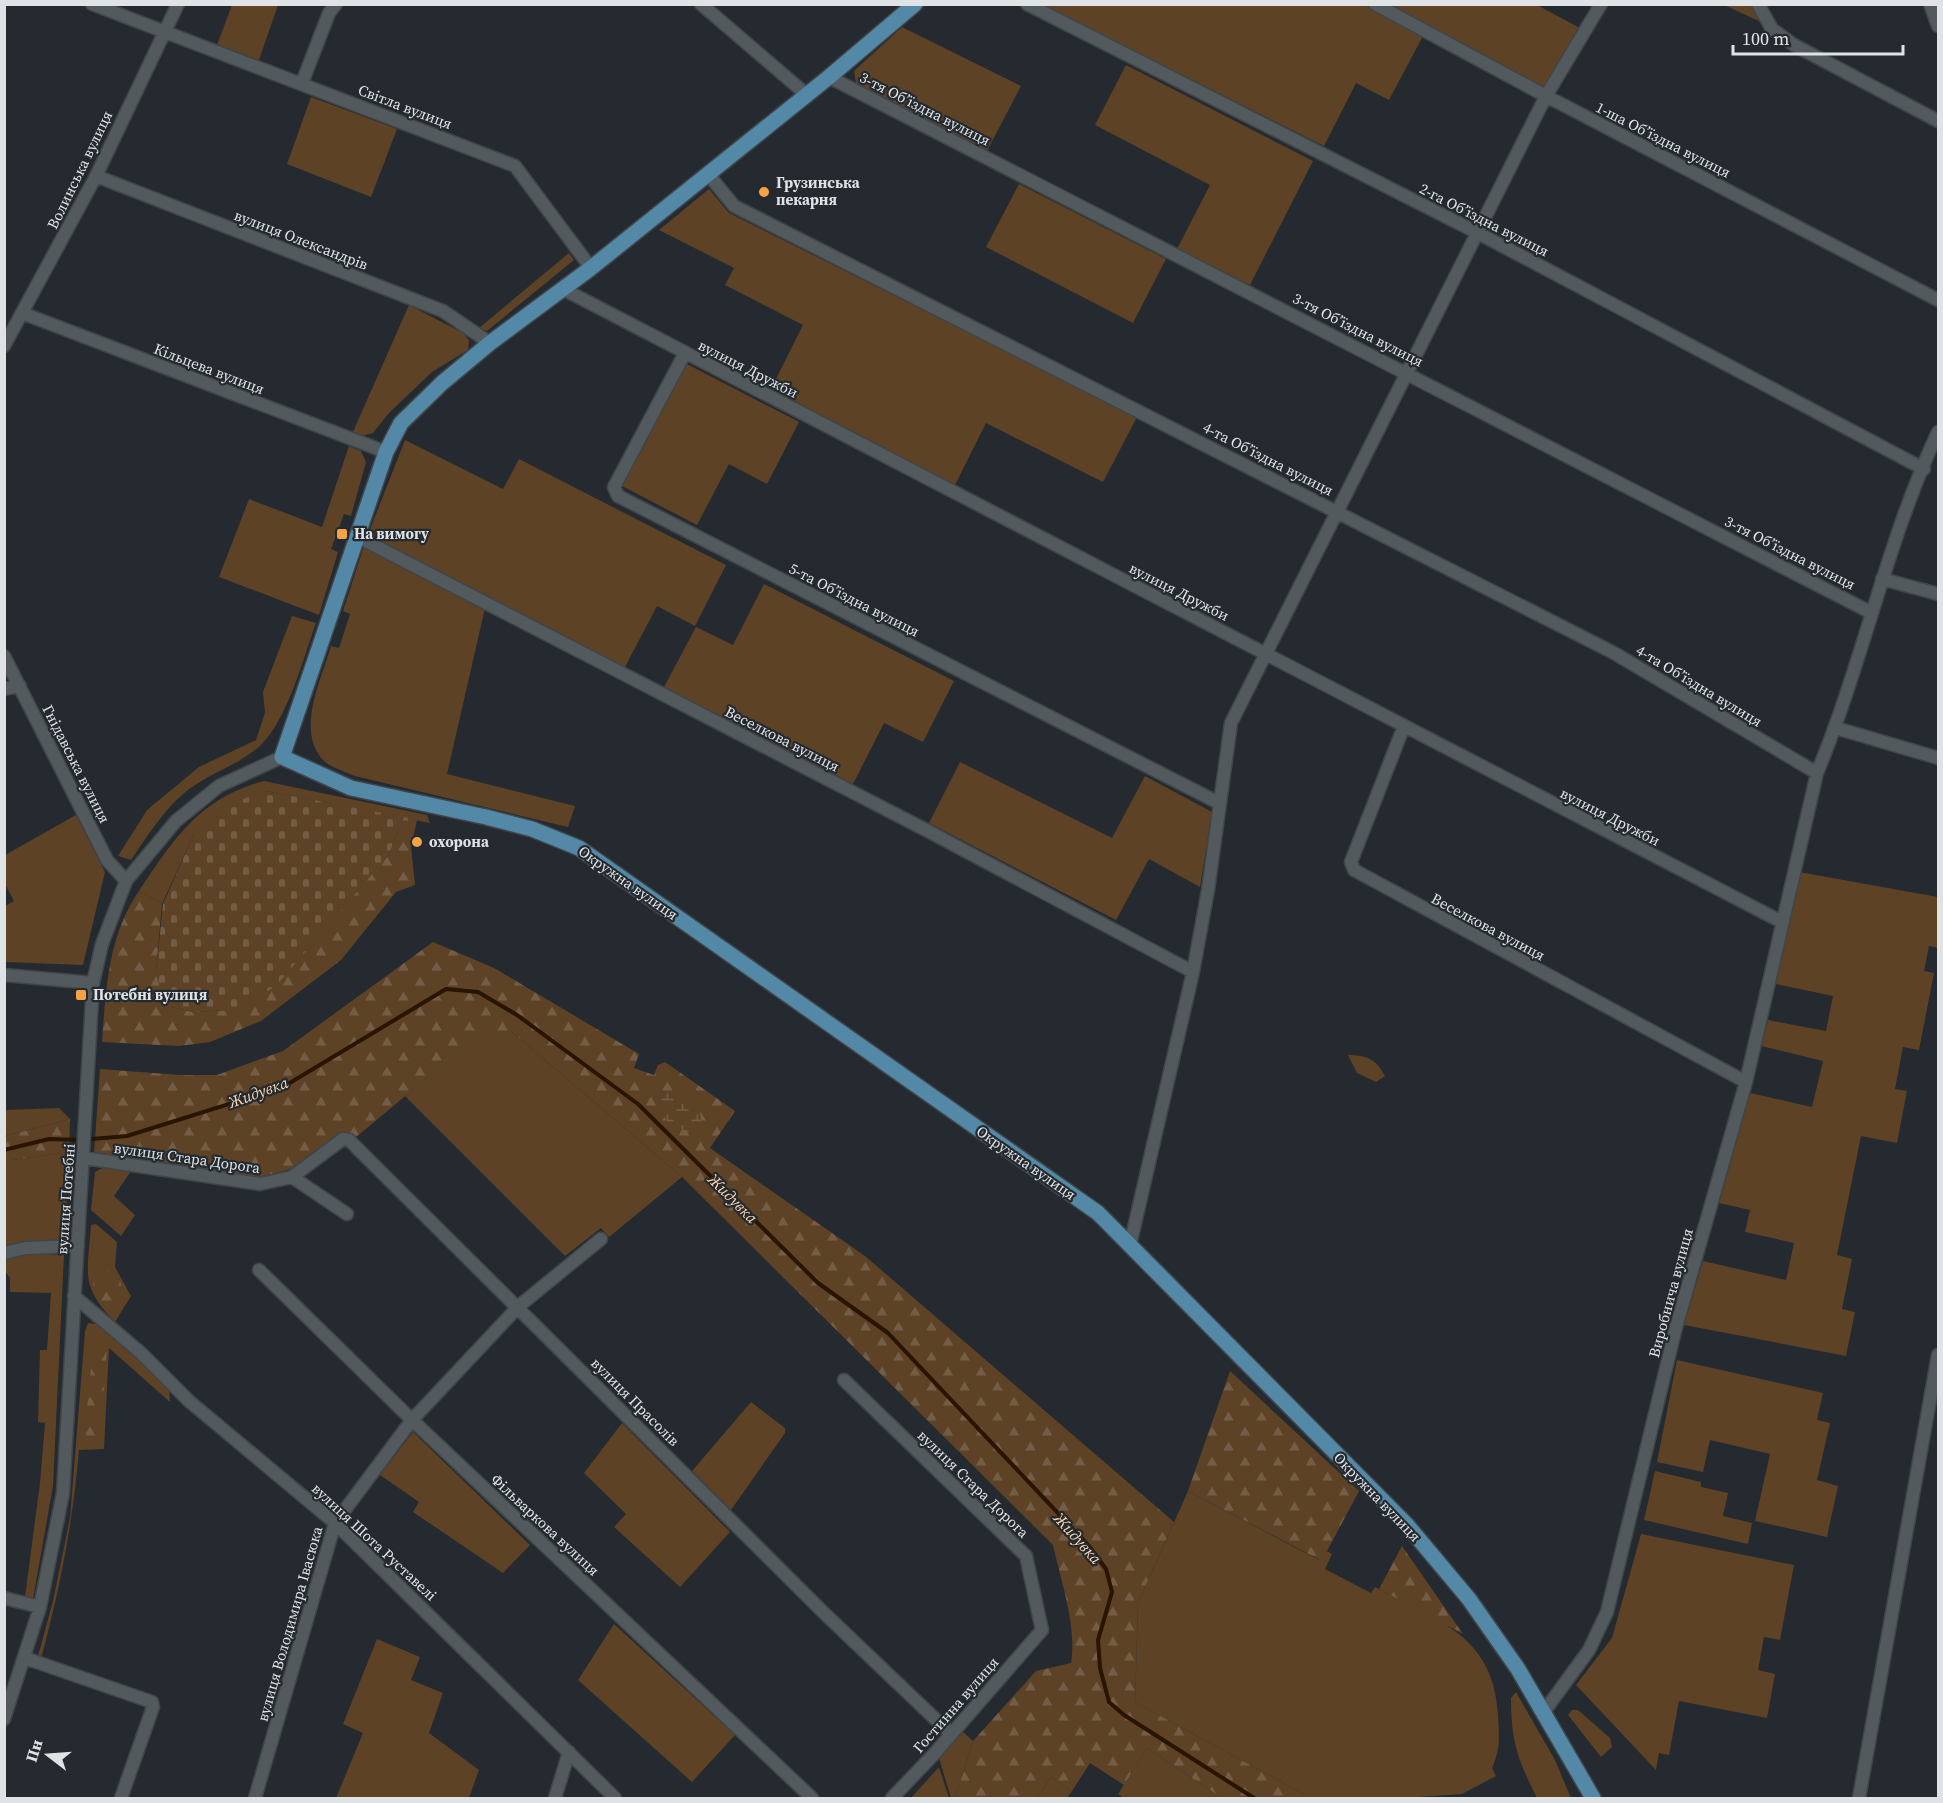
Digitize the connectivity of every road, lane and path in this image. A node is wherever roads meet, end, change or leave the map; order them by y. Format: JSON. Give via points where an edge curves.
{"nodes":[{"id":1,"x":92,"y":4,"type":"edge"},
{"id":2,"x":178,"y":4,"type":"edge"},
{"id":3,"x":336,"y":4,"type":"edge"},
{"id":4,"x":701,"y":4,"type":"edge"},
{"id":5,"x":915,"y":4,"type":"edge"},
{"id":6,"x":1027,"y":4,"type":"edge"},
{"id":7,"x":1375,"y":4,"type":"edge"},
{"id":8,"x":1601,"y":4,"type":"edge"},
{"id":9,"x":1930,"y":4,"type":"edge"},
{"id":10,"x":1759,"y":8,"type":"edge"},
{"id":11,"x":1938,"y":26,"type":"edge"},
{"id":12,"x":163,"y":33,"type":"junction"},
{"id":13,"x":829,"y":77,"type":"junction"},
{"id":14,"x":302,"y":83,"type":"junction"},
{"id":15,"x":807,"y":95,"type":"junction"},
{"id":16,"x":1546,"y":96,"type":"junction"},
{"id":17,"x":1938,"y":121,"type":"edge"},
{"id":18,"x":708,"y":174,"type":"junction"},
{"id":19,"x":96,"y":176,"type":"junction"},
{"id":20,"x":1478,"y":233,"type":"junction"},
{"id":21,"x":591,"y":268,"type":"junction"},
{"id":22,"x":563,"y":289,"type":"junction"},
{"id":23,"x":1938,"y":300,"type":"edge"},
{"id":24,"x":22,"y":313,"type":"junction"},
{"id":25,"x":490,"y":343,"type":"junction"},
{"id":26,"x":4,"y":346,"type":"edge"},
{"id":27,"x":685,"y":353,"type":"junction"},
{"id":28,"x":1406,"y":371,"type":"junction"},
{"id":29,"x":1938,"y":434,"type":"edge"},
{"id":30,"x":386,"y":452,"type":"junction"},
{"id":31,"x":1924,"y":469,"type":"junction"},
{"id":32,"x":1338,"y":512,"type":"junction"},
{"id":33,"x":356,"y":536,"type":"junction"},
{"id":34,"x":1882,"y":579,"type":"junction"},
{"id":35,"x":1938,"y":594,"type":"edge"},
{"id":36,"x":1872,"y":613,"type":"junction"},
{"id":37,"x":1265,"y":654,"type":"junction"},
{"id":38,"x":4,"y":656,"type":"edge"},
{"id":39,"x":20,"y":686,"type":"junction"},
{"id":40,"x":4,"y":688,"type":"edge"},
{"id":41,"x":1404,"y":726,"type":"junction"},
{"id":42,"x":1836,"y":728,"type":"junction"},
{"id":43,"x":282,"y":757,"type":"junction"},
{"id":44,"x":1938,"y":758,"type":"edge"},
{"id":45,"x":1817,"y":773,"type":"junction"},
{"id":46,"x":1219,"y":803,"type":"junction"},
{"id":47,"x":126,"y":881,"type":"junction"},
{"id":48,"x":1782,"y":922,"type":"junction"},
{"id":49,"x":1192,"y":972,"type":"junction"},
{"id":50,"x":4,"y":975,"type":"edge"},
{"id":51,"x":93,"y":983,"type":"junction"},
{"id":52,"x":1746,"y":1082,"type":"junction"},
{"id":53,"x":84,"y":1154,"type":"junction"},
{"id":54,"x":292,"y":1177,"type":"junction"},
{"id":55,"x":347,"y":1214,"type":"dead end"},
{"id":56,"x":602,"y":1239,"type":"dead end"},
{"id":57,"x":1130,"y":1245,"type":"junction"},
{"id":58,"x":78,"y":1246,"type":"junction"},
{"id":59,"x":4,"y":1253,"type":"edge"},
{"id":60,"x":259,"y":1270,"type":"dead end"},
{"id":61,"x":74,"y":1296,"type":"junction"},
{"id":62,"x":519,"y":1306,"type":"junction"},
{"id":63,"x":1938,"y":1355,"type":"edge"},
{"id":64,"x":844,"y":1380,"type":"dead end"},
{"id":65,"x":412,"y":1420,"type":"junction"},
{"id":66,"x":335,"y":1523,"type":"junction"},
{"id":67,"x":4,"y":1598,"type":"edge"},
{"id":68,"x":40,"y":1607,"type":"junction"},
{"id":69,"x":1042,"y":1630,"type":"joint"},
{"id":70,"x":25,"y":1658,"type":"junction"},
{"id":71,"x":1543,"y":1713,"type":"junction"},
{"id":72,"x":4,"y":1719,"type":"edge"},
{"id":73,"x":951,"y":1734,"type":"junction"},
{"id":74,"x":569,"y":1752,"type":"junction"},
{"id":75,"x":121,"y":1798,"type":"edge"},
{"id":76,"x":255,"y":1798,"type":"edge"},
{"id":77,"x":555,"y":1798,"type":"edge"},
{"id":78,"x":615,"y":1798,"type":"edge"},
{"id":79,"x":813,"y":1798,"type":"edge"},
{"id":80,"x":892,"y":1798,"type":"edge"},
{"id":81,"x":1593,"y":1798,"type":"edge"},
{"id":82,"x":1859,"y":1798,"type":"edge"}],
"edges":[{"from":1,"to":12,"type":"street","name":"Світла вулиця"},
{"from":2,"to":12,"type":"street","name":"Волинська вулиця"},
{"from":3,"to":14,"type":"street"},
{"from":4,"to":15,"type":"street"},
{"from":5,"to":13,"type":"main road"},
{"from":6,"to":20,"type":"street","name":"2-га Обʼїздна вулиця"},
{"from":7,"to":16,"type":"street","name":"1-ша Обʼїздна вулиця"},
{"from":8,"to":16,"type":"street"},
{"from":9,"to":11,"type":"street"},
{"from":10,"to":17,"type":"street","via":[[1772,29],[1794,45]]},
{"from":12,"to":14,"type":"street","name":"Світла вулиця"},
{"from":12,"to":19,"type":"street","name":"Волинська вулиця"},
{"from":13,"to":15,"type":"main road"},
{"from":13,"to":28,"type":"street","name":"3-тя Обʼїздна вулиця"},
{"from":14,"to":21,"type":"street","name":"Світла вулиця","via":[[515,166]]},
{"from":15,"to":18,"type":"main road"},
{"from":16,"to":20,"type":"street"},
{"from":16,"to":23,"type":"street","name":"1-ша Обʼїздна вулиця"},
{"from":18,"to":21,"type":"main road"},
{"from":18,"to":32,"type":"street","name":"4-та Обʼїздна вулиця","via":[[734,206]]},
{"from":19,"to":24,"type":"street","name":"Волинська вулиця"},
{"from":19,"to":25,"type":"street","name":"вулиця Олександрів","via":[[443,310]]},
{"from":20,"to":28,"type":"street"},
{"from":20,"to":31,"type":"street","name":"2-га Обʼїздна вулиця"},
{"from":21,"to":22,"type":"main road"},
{"from":22,"to":25,"type":"main road"},
{"from":22,"to":27,"type":"street","name":"вулиця Дружби"},
{"from":24,"to":26,"type":"street","name":"Волинська вулиця"},
{"from":24,"to":30,"type":"street","name":"Кільцева вулиця"},
{"from":25,"to":30,"type":"main road","via":[[401,423]]},
{"from":27,"to":37,"type":"street","name":"вулиця Дружби"},
{"from":27,"to":46,"type":"street","name":"5-та Обʼїздна вулиця","via":[[614,488],[618,496]]},
{"from":28,"to":32,"type":"street"},
{"from":28,"to":36,"type":"street","name":"3-тя Обʼїздна вулиця"},
{"from":29,"to":31,"type":"street","name":"Виробнича вулиця"},
{"from":30,"to":33,"type":"main road"},
{"from":31,"to":34,"type":"street","name":"Виробнича вулиця"},
{"from":32,"to":37,"type":"street"},
{"from":32,"to":45,"type":"street","name":"4-та Обʼїздна вулиця","via":[[1614,653]]},
{"from":33,"to":43,"type":"main road"},
{"from":33,"to":49,"type":"street","name":"Веселкова вулиця","via":[[915,824]]},
{"from":34,"to":35,"type":"street"},
{"from":34,"to":36,"type":"street","name":"Виробнича вулиця"},
{"from":36,"to":42,"type":"street","name":"Виробнича вулиця"},
{"from":37,"to":41,"type":"street","name":"вулиця Дружби"},
{"from":37,"to":46,"type":"street","via":[[1231,723]]},
{"from":38,"to":39,"type":"street","name":"Гнідавська вулиця"},
{"from":39,"to":40,"type":"street"},
{"from":39,"to":47,"type":"street","name":"Гнідавська вулиця","via":[[107,860]]},
{"from":41,"to":48,"type":"street","name":"вулиця Дружби"},
{"from":41,"to":52,"type":"street","name":"Веселкова вулиця","via":[[1351,862],[1354,870]]},
{"from":42,"to":44,"type":"street"},
{"from":42,"to":45,"type":"street","name":"Виробнича вулиця"},
{"from":43,"to":47,"type":"street","name":"вулиця Потебні","via":[[219,786],[176,821]]},
{"from":43,"to":57,"type":"main road","name":"Окружна вулиця","via":[[351,788],[532,829],[579,848],[1098,1213]]},
{"from":45,"to":48,"type":"street","name":"Виробнича вулиця"},
{"from":46,"to":49,"type":"street","via":[[1208,891]]},
{"from":47,"to":51,"type":"street","name":"вулиця Потебні","via":[[102,944]]},
{"from":48,"to":52,"type":"street","name":"Виробнича вулиця"},
{"from":49,"to":57,"type":"street"},
{"from":50,"to":51,"type":"street"},
{"from":51,"to":53,"type":"street","name":"вулиця Потебні"},
{"from":52,"to":71,"type":"street","name":"Виробнича вулиця","via":[[1675,1331],[1606,1612],[1589,1650]]},
{"from":53,"to":54,"type":"street","name":"вулиця Стара Дорога","via":[[252,1184]]},
{"from":53,"to":58,"type":"street","name":"вулиця Потебні"},
{"from":54,"to":55,"type":"street"},
{"from":54,"to":62,"type":"street","name":"вулиця Прасолів","via":[[343,1139],[350,1140]]},
{"from":56,"to":62,"type":"street","name":"вулиця Володимира Івасюка"},
{"from":57,"to":71,"type":"main road","name":"Окружна вулиця","via":[[1407,1525],[1468,1599],[1518,1669]]},
{"from":58,"to":59,"type":"street"},
{"from":58,"to":61,"type":"street","name":"вулиця Потебні"},
{"from":60,"to":65,"type":"street","name":"Фільваркова вулиця"},
{"from":61,"to":66,"type":"street","name":"вулиця Шота Руставелі","via":[[141,1353],[189,1401]]},
{"from":61,"to":68,"type":"street","name":"вулиця Потебні","via":[[63,1493]]},
{"from":62,"to":65,"type":"street","name":"вулиця Володимира Івасюка"},
{"from":62,"to":73,"type":"street","name":"вулиця Прасолів","via":[[824,1613]]},
{"from":63,"to":82,"type":"street"},
{"from":64,"to":69,"type":"street","name":"вулиця Стара Дорога","via":[[1026,1556]]},
{"from":65,"to":66,"type":"street","name":"вулиця Володимира Івасюка"},
{"from":65,"to":79,"type":"street","name":"Фільваркова вулиця"},
{"from":66,"to":74,"type":"street","name":"вулиця Шота Руставелі"},
{"from":66,"to":76,"type":"street","name":"вулиця Володимира Івасюка"},
{"from":67,"to":68,"type":"street"},
{"from":68,"to":70,"type":"street","name":"вулиця Потебні"},
{"from":69,"to":73,"type":"street","name":"Гостинна вулиця"},
{"from":70,"to":72,"type":"street","name":"вулиця Потебні"},
{"from":70,"to":75,"type":"street","via":[[152,1702]]},
{"from":71,"to":81,"type":"main road","name":"Окружна вулиця"},
{"from":73,"to":80,"type":"street","name":"Гостинна вулиця"},
{"from":74,"to":77,"type":"street"},
{"from":74,"to":78,"type":"street","name":"вулиця Шота Руставелі"}]}
